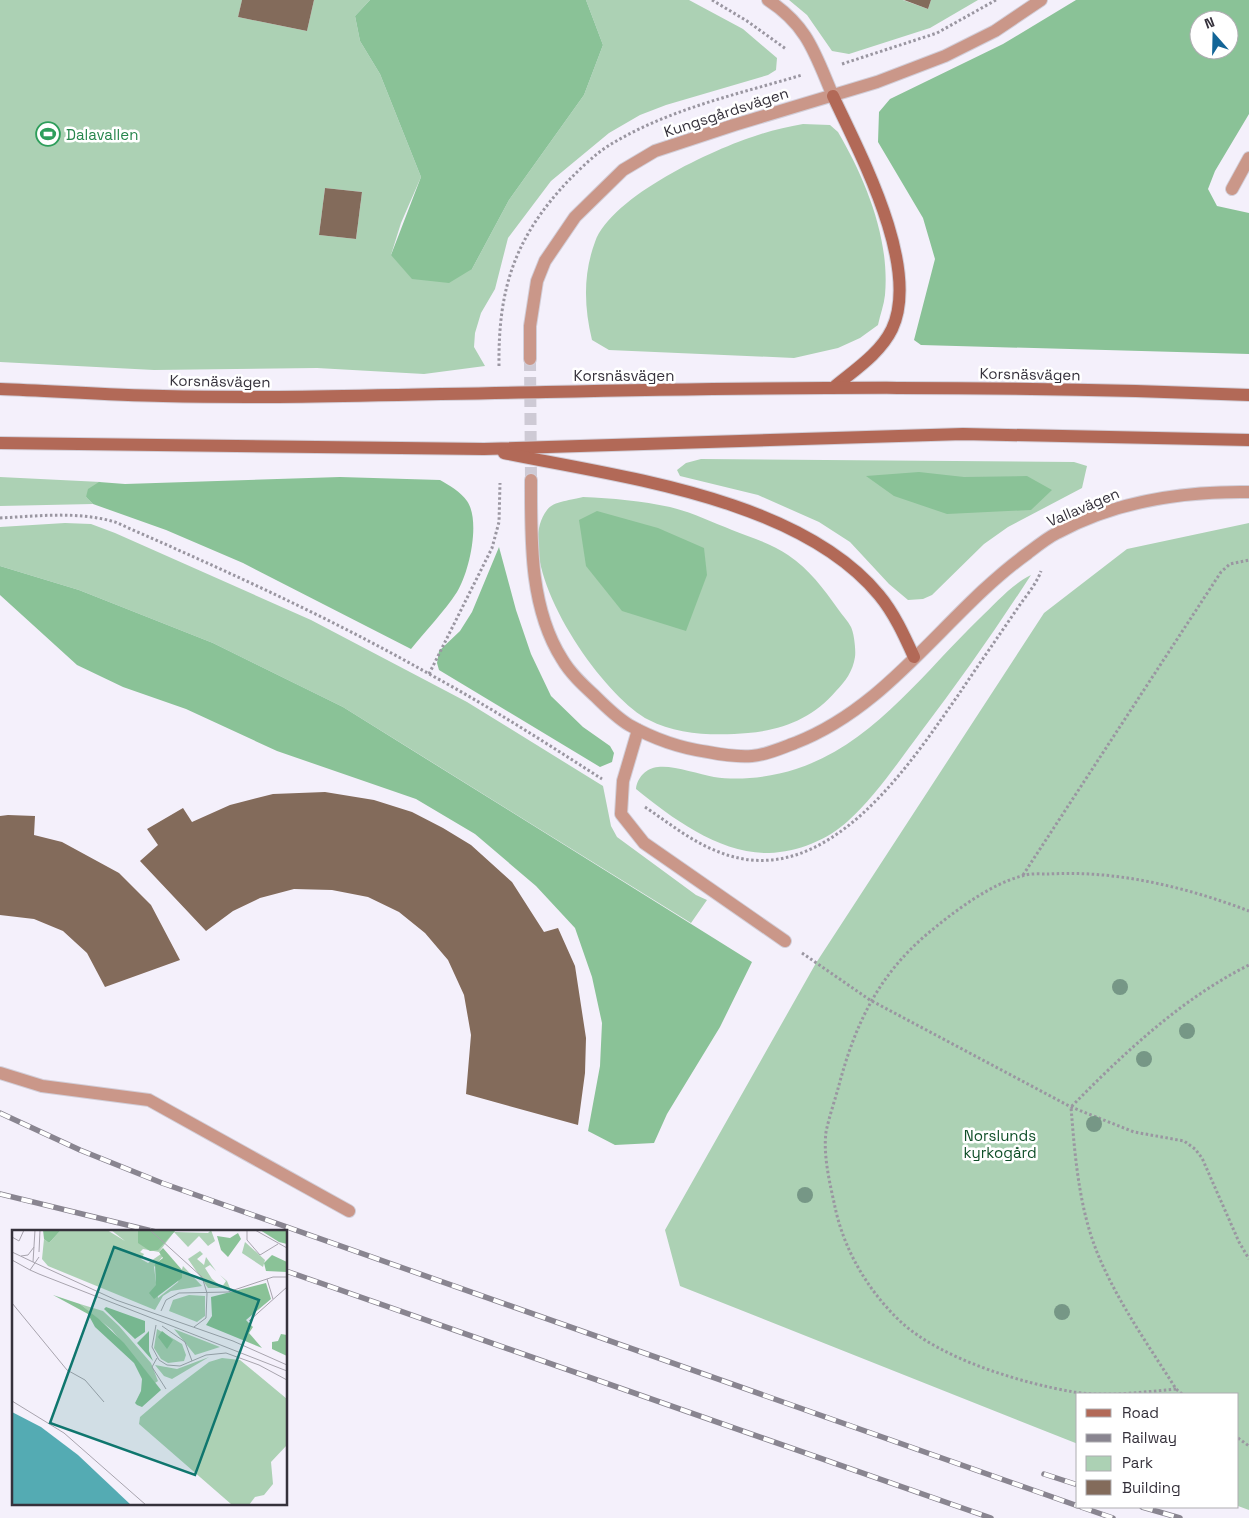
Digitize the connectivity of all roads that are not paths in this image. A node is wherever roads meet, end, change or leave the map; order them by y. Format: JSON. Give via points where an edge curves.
{"nodes":[{"id":1,"x":768,"y":0,"type":"edge"},
{"id":2,"x":1041,"y":0,"type":"edge"},
{"id":3,"x":833,"y":96,"type":"junction"},
{"id":4,"x":1249,"y":158,"type":"edge"},
{"id":5,"x":1232,"y":189,"type":"dead end"},
{"id":6,"x":530,"y":359,"type":"tunnel mouth"},
{"id":7,"x":833,"y":388,"type":"junction"},
{"id":8,"x":0,"y":389,"type":"edge"},
{"id":9,"x":1249,"y":395,"type":"edge"},
{"id":10,"x":1249,"y":440,"type":"edge"},
{"id":11,"x":0,"y":443,"type":"edge"},
{"id":12,"x":484,"y":449,"type":"junction"},
{"id":13,"x":530,"y":480,"type":"tunnel mouth"},
{"id":14,"x":1249,"y":492,"type":"edge"},
{"id":15,"x":914,"y":657,"type":"junction"},
{"id":16,"x":638,"y":730,"type":"junction"},
{"id":17,"x":785,"y":941,"type":"road end"},
{"id":18,"x":0,"y":1073,"type":"edge"},
{"id":19,"x":349,"y":1211,"type":"dead end"}],
"edges":[{"from":1,"to":3,"type":"street","via":[[788,12],[810,41]]},
{"from":2,"to":3,"type":"street","name":"Kungsgårdsvägen","via":[[995,31],[945,56]]},
{"from":3,"to":6,"type":"street","name":"Kungsgårdsvägen","via":[[655,151],[623,170],[575,217],[545,261],[537,281],[530,326]]},
{"from":3,"to":7,"type":"main road","via":[[884,214],[899,270],[900,290],[892,330],[873,354]]},
{"from":4,"to":5,"type":"street"},
{"from":7,"to":8,"type":"main road","name":"Korsnäsvägen","via":[[313,398]]},
{"from":7,"to":9,"type":"main road","name":"Korsnäsvägen","via":[[1166,391]]},
{"from":10,"to":12,"type":"main road","via":[[963,434]]},
{"from":11,"to":12,"type":"main road"},
{"from":12,"to":15,"type":"main road","via":[[670,487],[736,506],[800,533],[852,568],[878,594],[902,629]]},
{"from":13,"to":16,"type":"street","via":[[531,542],[540,602],[552,639],[578,680],[618,718]]},
{"from":14,"to":15,"type":"street","name":"Vallavägen","via":[[1183,494],[1148,500],[1116,508],[1056,533],[999,574]]},
{"from":15,"to":16,"type":"street","via":[[858,709],[834,726],[768,753],[734,756],[696,750],[655,740]]},
{"from":16,"to":17,"type":"street","via":[[622,781],[621,814],[644,843]]},
{"from":18,"to":19,"type":"street","via":[[42,1086],[149,1100]]}]}
